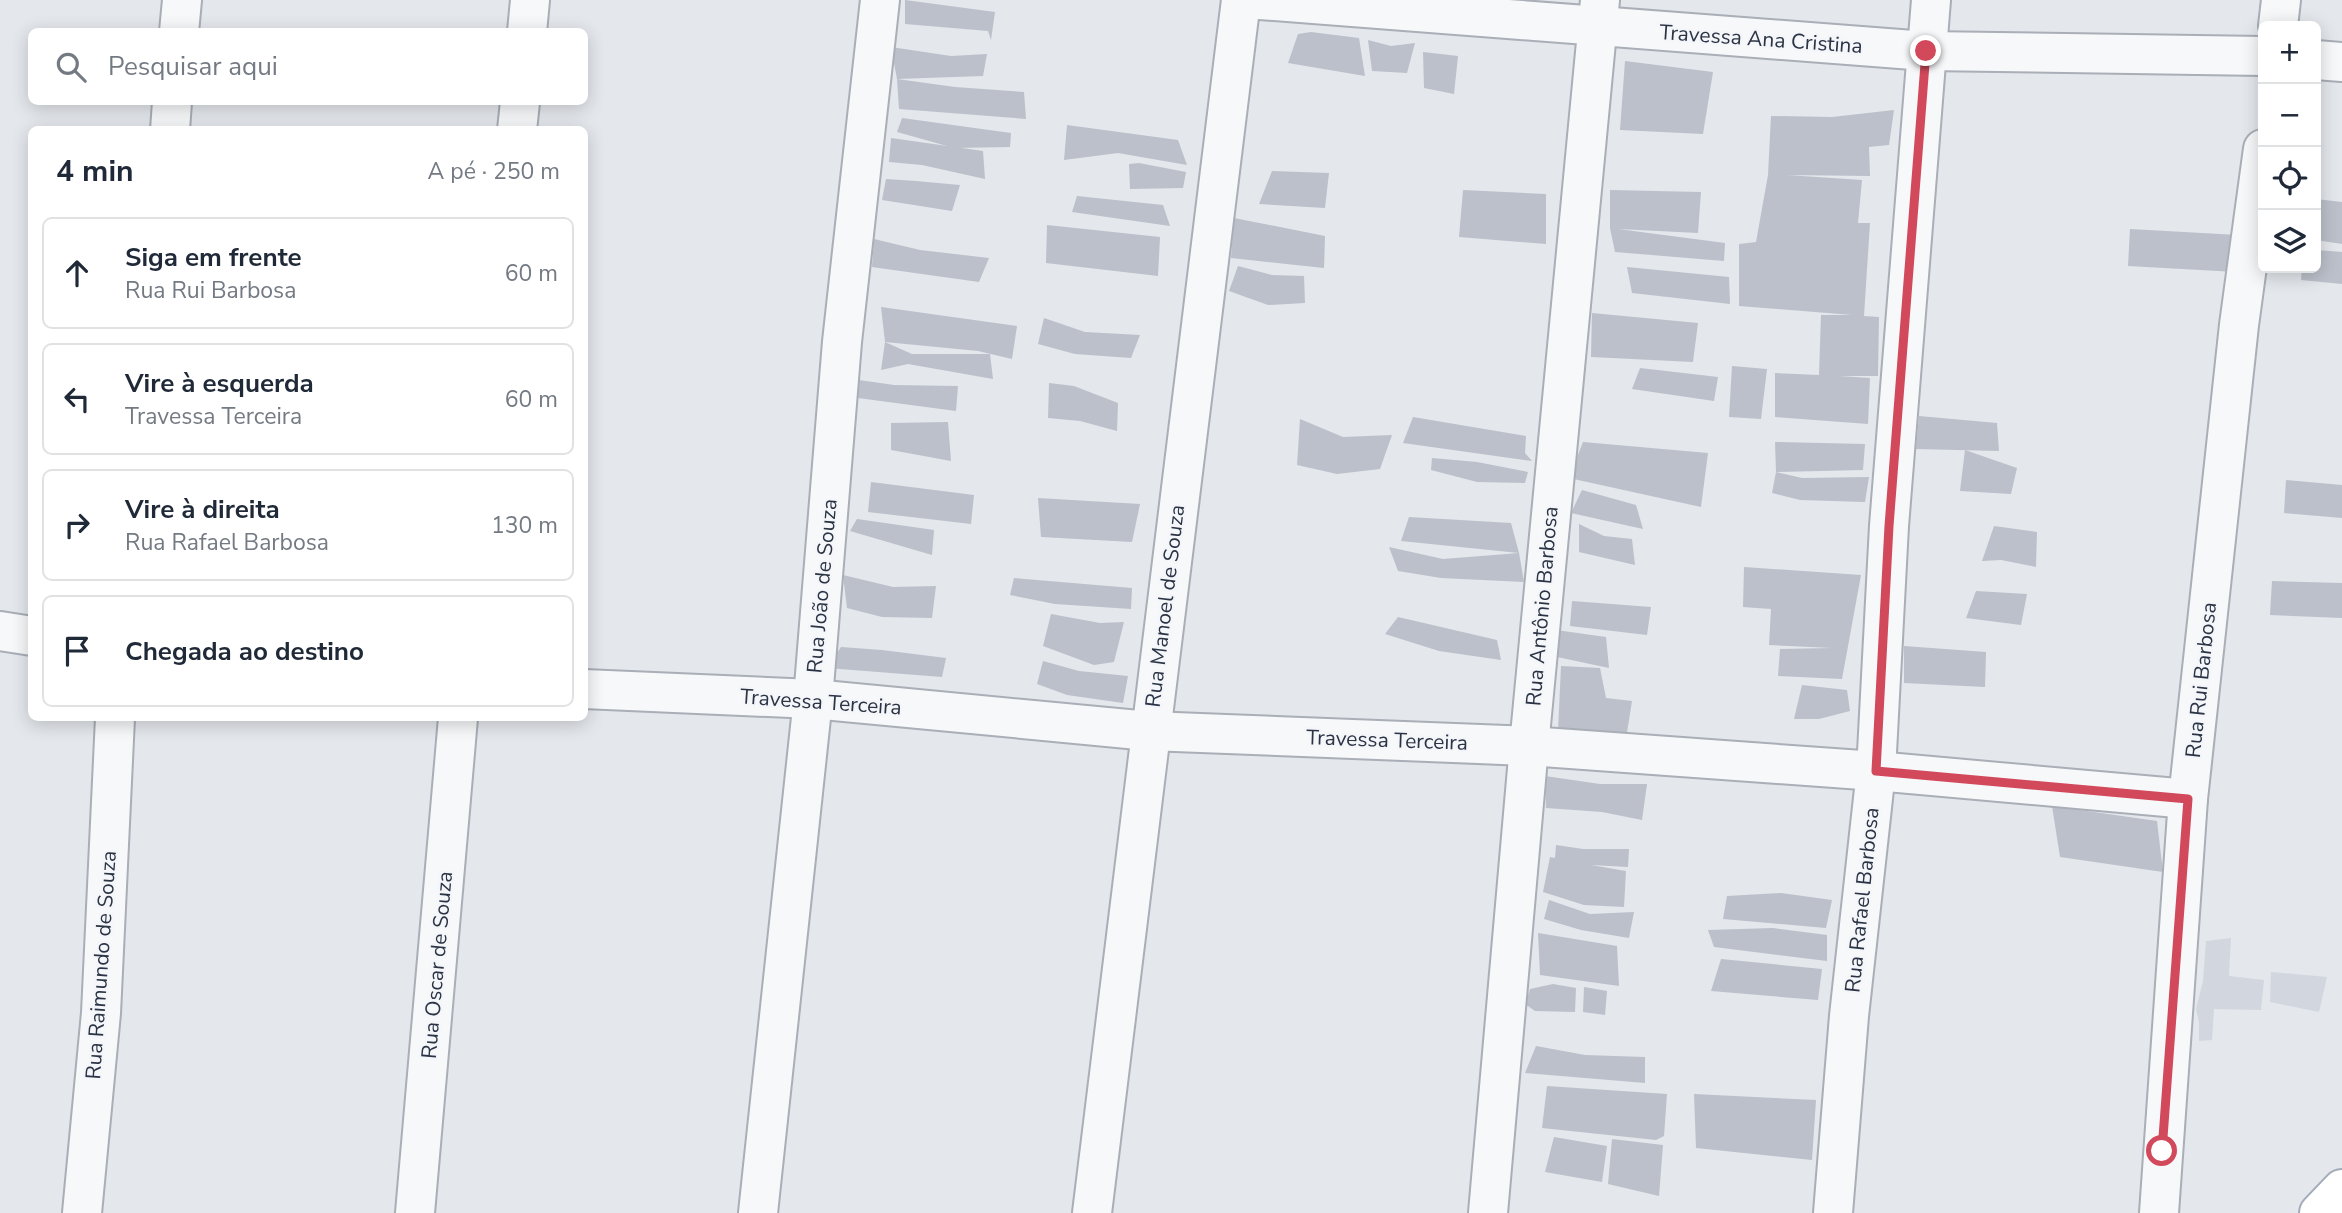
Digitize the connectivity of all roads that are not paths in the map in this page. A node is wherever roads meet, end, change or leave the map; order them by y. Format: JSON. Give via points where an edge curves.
{"nodes":[{"id":1,"x":182,"y":0,"type":"edge"},
{"id":2,"x":530,"y":0,"type":"edge"},
{"id":3,"x":880,"y":0,"type":"edge"},
{"id":4,"x":1241,"y":0,"type":"edge"},
{"id":5,"x":1260,"y":0,"type":"edge"},
{"id":6,"x":1931,"y":0,"type":"edge"},
{"id":7,"x":2281,"y":0,"type":"edge"},
{"id":8,"x":1598,"y":14,"type":"edge"},
{"id":9,"x":2279,"y":21,"type":"edge"},
{"id":10,"x":179,"y":28,"type":"edge"},
{"id":11,"x":527,"y":28,"type":"edge"},
{"id":12,"x":1926,"y":51,"type":"junction"},
{"id":13,"x":2258,"y":56,"type":"edge"},
{"id":14,"x":2321,"y":60,"type":"edge"},
{"id":15,"x":2342,"y":62,"type":"edge"},
{"id":16,"x":172,"y":105,"type":"edge"},
{"id":17,"x":520,"y":105,"type":"edge"},
{"id":18,"x":170,"y":126,"type":"edge"},
{"id":19,"x":517,"y":126,"type":"edge"},
{"id":20,"x":2258,"y":186,"type":"edge"},
{"id":21,"x":0,"y":631,"type":"edge"},
{"id":22,"x":28,"y":635,"type":"edge"},
{"id":23,"x":588,"y":689,"type":"edge"},
{"id":24,"x":813,"y":699,"type":"junction"},
{"id":25,"x":115,"y":721,"type":"edge"},
{"id":26,"x":458,"y":721,"type":"edge"},
{"id":27,"x":1149,"y":731,"type":"junction"},
{"id":28,"x":1529,"y":746,"type":"junction"},
{"id":29,"x":1876,"y":771,"type":"junction"},
{"id":30,"x":2188,"y":799,"type":"junction"},
{"id":31,"x":2342,"y":1189,"type":"edge"},
{"id":32,"x":82,"y":1213,"type":"edge"},
{"id":33,"x":415,"y":1213,"type":"edge"},
{"id":34,"x":758,"y":1213,"type":"edge"},
{"id":35,"x":1092,"y":1213,"type":"edge"},
{"id":36,"x":1488,"y":1213,"type":"edge"},
{"id":37,"x":1833,"y":1213,"type":"edge"},
{"id":38,"x":2159,"y":1213,"type":"edge"},
{"id":39,"x":2319,"y":1213,"type":"edge"}],
"edges":[{"from":1,"to":10,"type":"street"},
{"from":2,"to":11,"type":"street"},
{"from":3,"to":24,"type":"street","name":"Rua João de Souza","via":[[842,342]]},
{"from":4,"to":27,"type":"street","name":"Rua Manoel de Souza"},
{"from":5,"to":8,"type":"street","name":"Travessa Ana Cristina"},
{"from":6,"to":12,"type":"street","name":"Rua Rafael Barbosa"},
{"from":7,"to":9,"type":"street"},
{"from":8,"to":12,"type":"street","name":"Travessa Ana Cristina"},
{"from":8,"to":28,"type":"street","name":"Rua Antônio Barbosa"},
{"from":12,"to":13,"type":"street","name":"Travessa Ana Cristina"},
{"from":12,"to":29,"type":"street","name":"Rua Rafael Barbosa","via":[[1889,526]]},
{"from":14,"to":15,"type":"street"},
{"from":16,"to":18,"type":"street"},
{"from":17,"to":19,"type":"street"},
{"from":20,"to":30,"type":"street","name":"Rua Rui Barbosa"},
{"from":21,"to":22,"type":"street"},
{"from":23,"to":24,"type":"street","name":"Travessa Terceira"},
{"from":24,"to":27,"type":"street","name":"Travessa Terceira"},
{"from":24,"to":34,"type":"street","name":"Rua João de Souza"},
{"from":25,"to":32,"type":"street","name":"Rua Raimundo de Souza","via":[[101,1013]]},
{"from":26,"to":33,"type":"street","name":"Rua Oscar de Souza"},
{"from":27,"to":28,"type":"street","name":"Travessa Terceira"},
{"from":27,"to":35,"type":"street","name":"Rua Manoel de Souza"},
{"from":28,"to":29,"type":"street","name":"Travessa Terceira"},
{"from":28,"to":36,"type":"street","name":"Rua Antônio Barbosa"},
{"from":29,"to":30,"type":"street","name":"Travessa Terceira"},
{"from":29,"to":37,"type":"street","name":"Rua Rafael Barbosa"},
{"from":30,"to":38,"type":"street","name":"Rua Rui Barbosa"},
{"from":31,"to":39,"type":"main road"}]}
